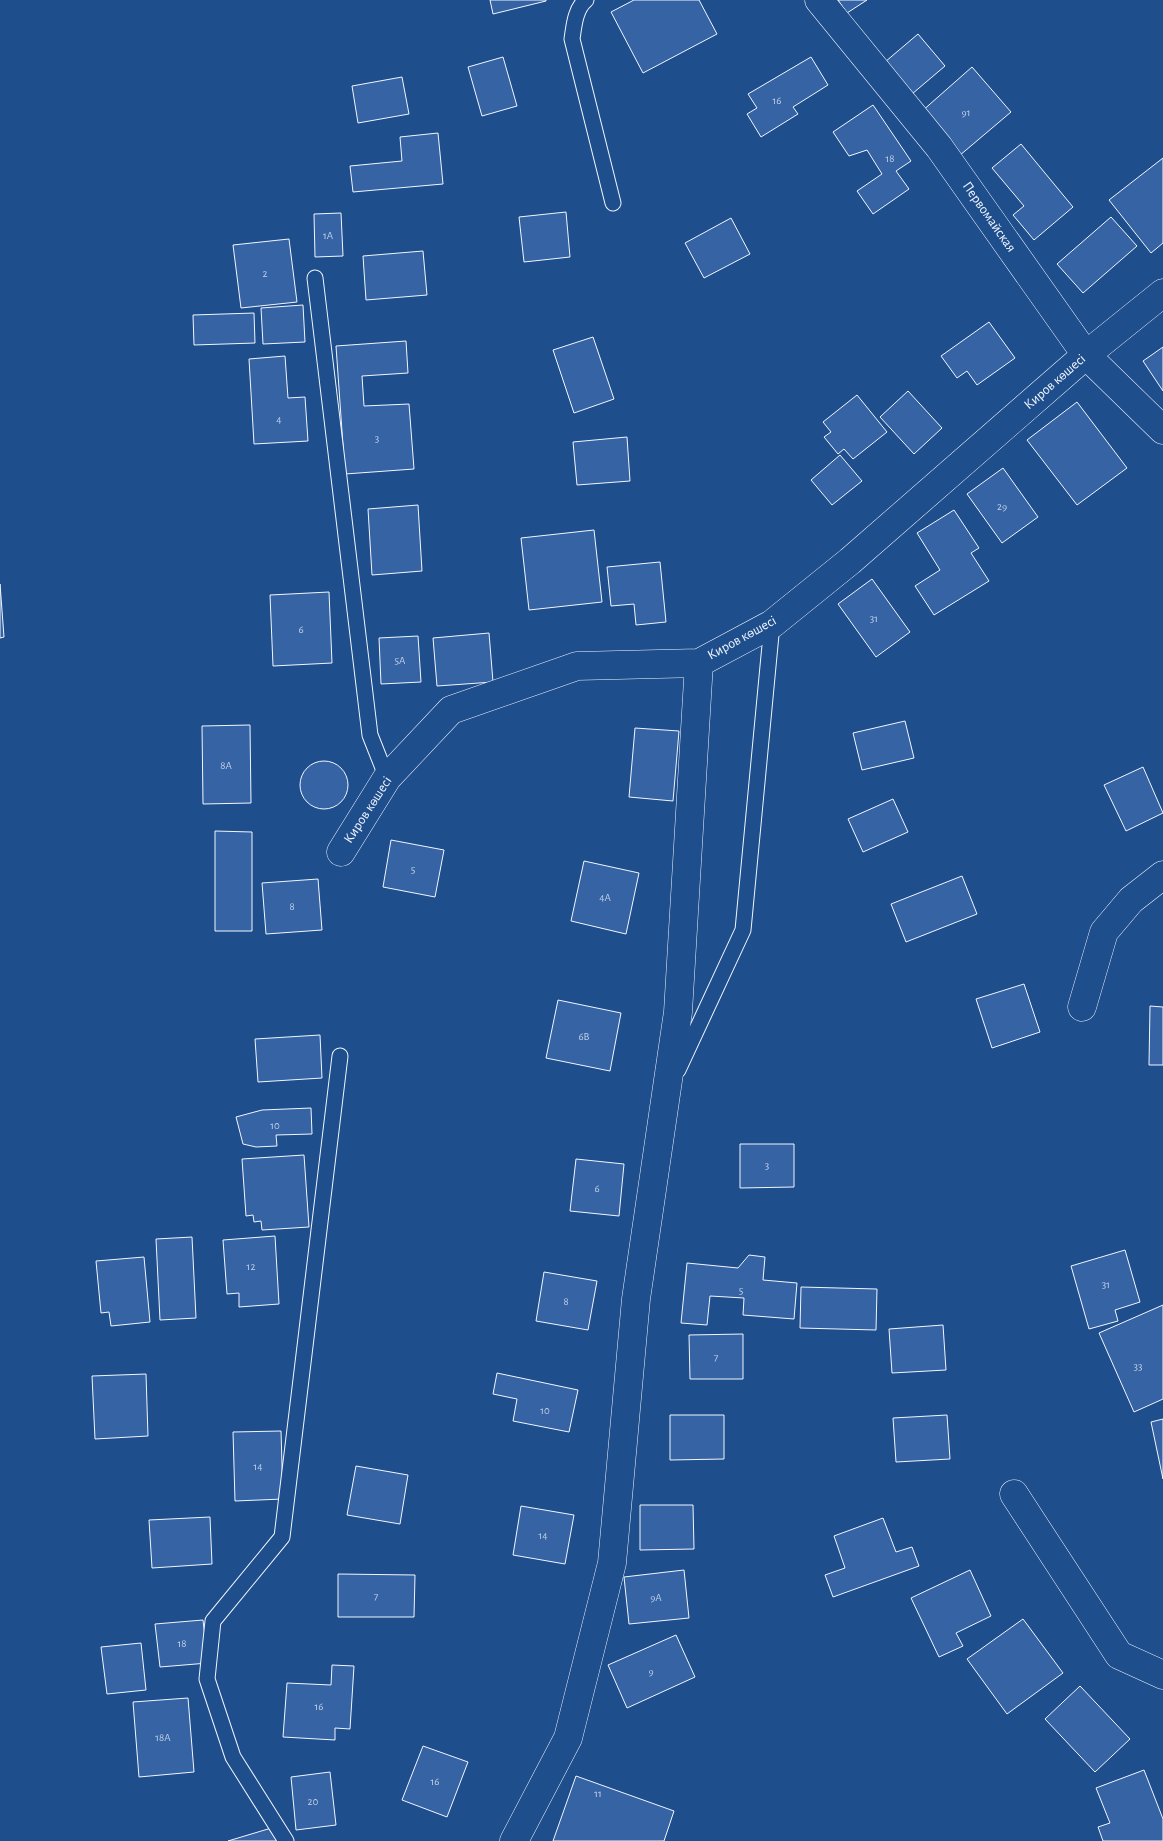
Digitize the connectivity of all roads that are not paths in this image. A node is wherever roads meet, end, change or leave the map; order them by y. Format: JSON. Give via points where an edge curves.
{"nodes":[{"id":1,"x":586,"y":0,"type":"edge"},
{"id":2,"x":819,"y":0,"type":"edge"},
{"id":3,"x":613,"y":203,"type":"dead end"},
{"id":4,"x":315,"y":278,"type":"dead end"},
{"id":5,"x":1163,"y":293,"type":"edge"},
{"id":6,"x":1086,"y":355,"type":"junction"},
{"id":7,"x":1163,"y":430,"type":"edge"},
{"id":8,"x":772,"y":624,"type":"junction"},
{"id":9,"x":699,"y":662,"type":"junction"},
{"id":10,"x":387,"y":778,"type":"junction"},
{"id":11,"x":341,"y":852,"type":"dead end"},
{"id":12,"x":1163,"y":875,"type":"edge"},
{"id":13,"x":1082,"y":1007,"type":"dead end"},
{"id":14,"x":340,"y":1056,"type":"dead end"},
{"id":15,"x":665,"y":1096,"type":"junction"},
{"id":16,"x":1014,"y":1494,"type":"dead end"},
{"id":17,"x":1163,"y":1675,"type":"edge"},
{"id":18,"x":286,"y":1841,"type":"edge"},
{"id":19,"x":514,"y":1841,"type":"edge"}],
"edges":[{"from":1,"to":3,"type":"lane","via":[[574,22],[572,39]]},
{"from":2,"to":6,"type":"street","name":"Первомайская","via":[[939,147]]},
{"from":4,"to":10,"type":"lane","via":[[370,735]]},
{"from":5,"to":6,"type":"street","name":"Киров көшесі"},
{"from":6,"to":7,"type":"street","name":"Первомайская"},
{"from":6,"to":8,"type":"street","name":"Киров көшесі","via":[[850,561]]},
{"from":8,"to":9,"type":"street","name":"Киров көшесі"},
{"from":8,"to":15,"type":"lane","via":[[743,930]]},
{"from":9,"to":10,"type":"street","name":"Киров көшесі","via":[[577,666],[451,710]]},
{"from":9,"to":15,"type":"street","via":[[678,1012]]},
{"from":10,"to":11,"type":"street","name":"Киров көшесі"},
{"from":12,"to":13,"type":"street","via":[[1131,900],[1104,932]]},
{"from":14,"to":18,"type":"lane","via":[[282,1537],[213,1621],[207,1679],[233,1757]]},
{"from":15,"to":19,"type":"street","via":[[636,1298],[612,1563],[568,1738]]},
{"from":16,"to":17,"type":"street","via":[[1119,1655]]}]}
